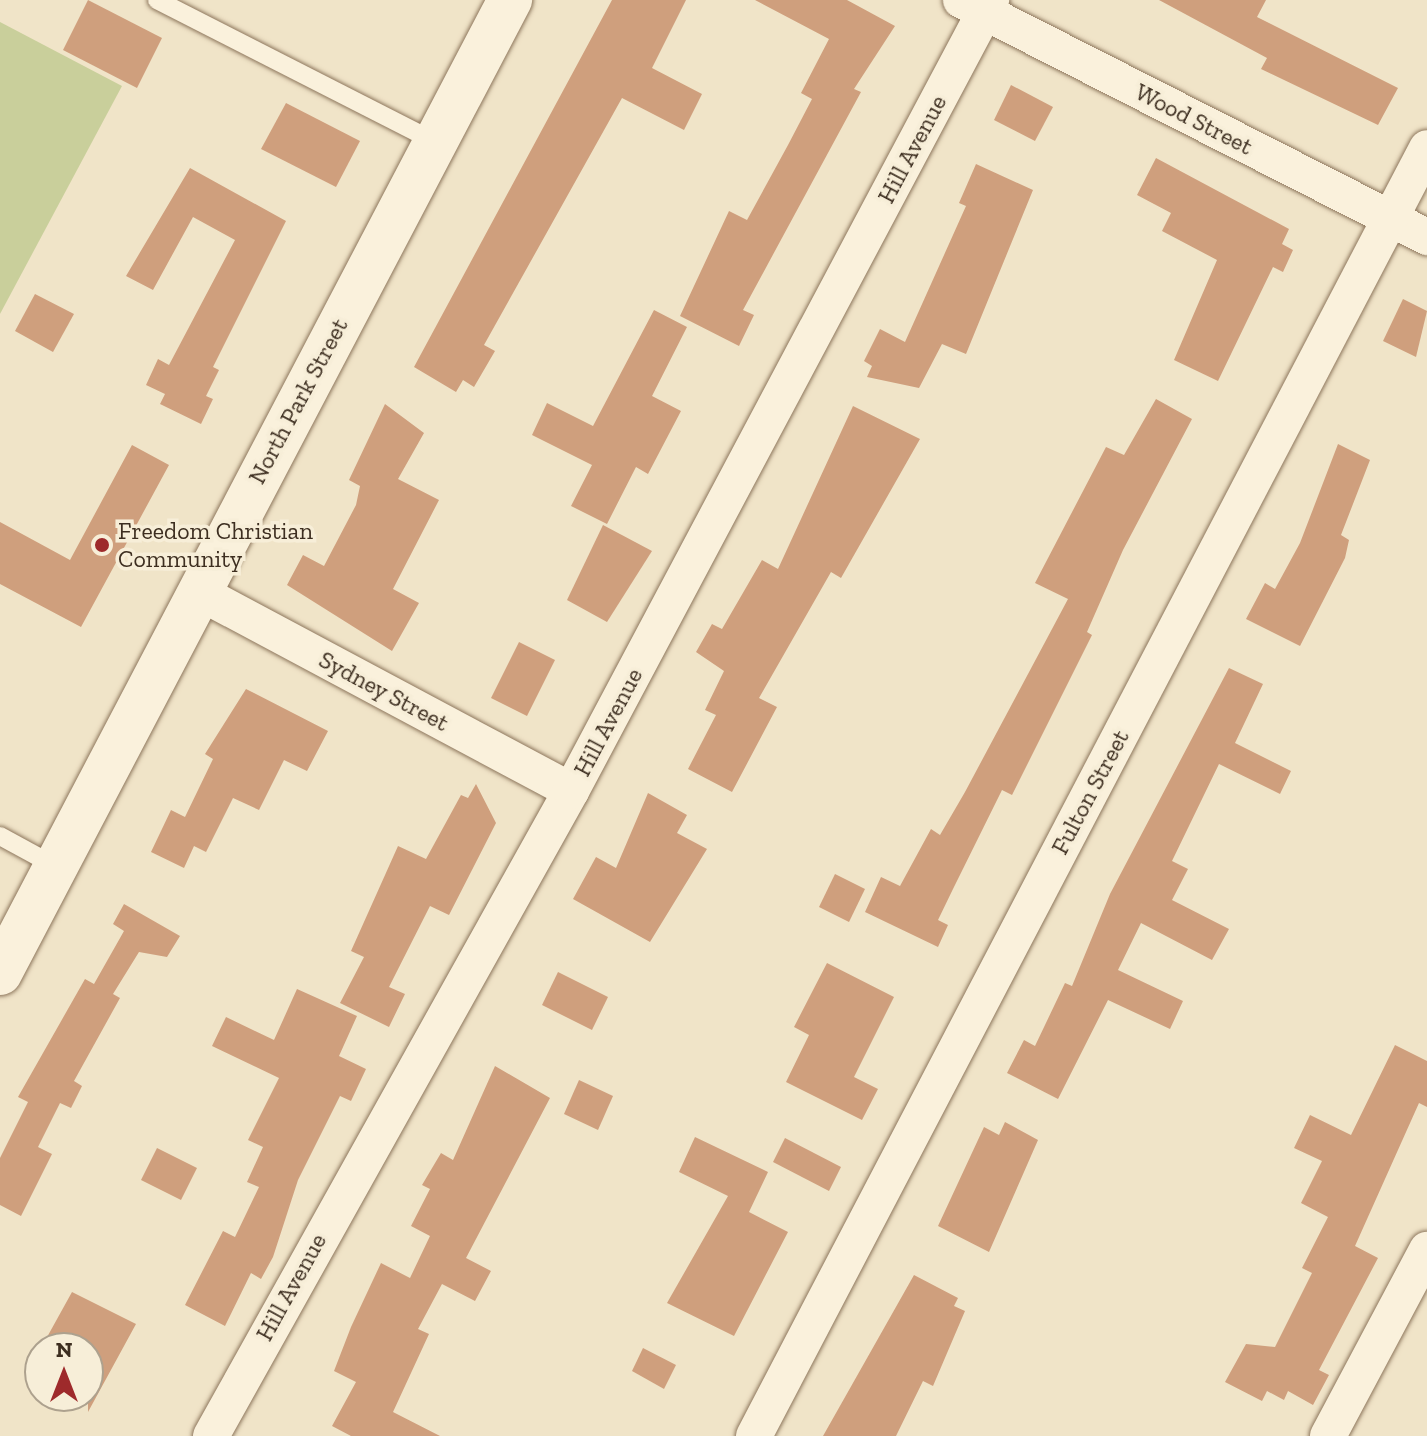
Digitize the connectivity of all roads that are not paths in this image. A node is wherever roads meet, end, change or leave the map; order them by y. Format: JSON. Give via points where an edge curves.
{"nodes":[{"id":1,"x":157,"y":0,"type":"edge"},
{"id":2,"x":510,"y":0,"type":"edge"},
{"id":3,"x":979,"y":4,"type":"edge"},
{"id":4,"x":436,"y":142,"type":"junction"},
{"id":5,"x":1427,"y":148,"type":"edge"},
{"id":6,"x":1390,"y":219,"type":"junction"},
{"id":7,"x":1427,"y":237,"type":"edge"},
{"id":8,"x":197,"y":591,"type":"junction"},
{"id":9,"x":571,"y":791,"type":"junction"},
{"id":10,"x":0,"y":836,"type":"edge"},
{"id":11,"x":57,"y":867,"type":"junction"},
{"id":12,"x":0,"y":973,"type":"edge"},
{"id":13,"x":1427,"y":1250,"type":"edge"},
{"id":14,"x":211,"y":1436,"type":"edge"},
{"id":15,"x":754,"y":1436,"type":"edge"},
{"id":16,"x":1328,"y":1436,"type":"edge"}],
"edges":[{"from":1,"to":4,"type":"lane"},
{"from":2,"to":4,"type":"main road","name":"North Park Street"},
{"from":3,"to":6,"type":"street","name":"Wood Street"},
{"from":3,"to":9,"type":"street","name":"Hill Avenue"},
{"from":4,"to":8,"type":"main road","name":"North Park Street"},
{"from":5,"to":6,"type":"street","name":"Fulton Street"},
{"from":6,"to":7,"type":"street","name":"Wood Street"},
{"from":6,"to":15,"type":"street","name":"Fulton Street"},
{"from":8,"to":9,"type":"street","name":"Sydney Street"},
{"from":8,"to":11,"type":"main road","name":"North Park Street"},
{"from":9,"to":14,"type":"street","name":"Hill Avenue"},
{"from":10,"to":11,"type":"lane"},
{"from":11,"to":12,"type":"main road","name":"North Park Street"},
{"from":13,"to":16,"type":"street"}]}
